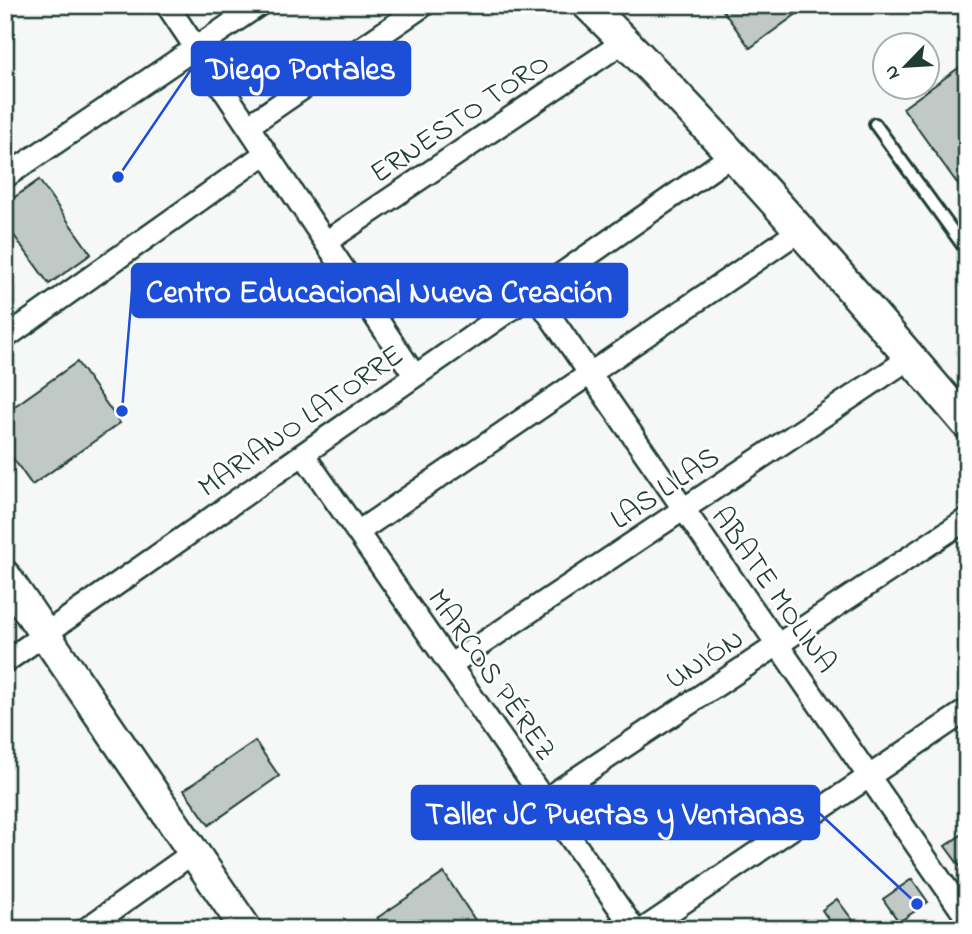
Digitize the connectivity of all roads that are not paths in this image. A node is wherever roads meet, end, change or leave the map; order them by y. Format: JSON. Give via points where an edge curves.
{"nodes":[{"id":1,"x":167,"y":5,"type":"edge"},
{"id":2,"x":259,"y":5,"type":"edge"},
{"id":3,"x":424,"y":5,"type":"edge"},
{"id":4,"x":588,"y":5,"type":"edge"},
{"id":5,"x":625,"y":41,"type":"junction"},
{"id":6,"x":195,"y":48,"type":"junction"},
{"id":7,"x":875,"y":124,"type":"dead end"},
{"id":8,"x":248,"y":126,"type":"junction"},
{"id":9,"x":266,"y":153,"type":"junction"},
{"id":10,"x":732,"y":155,"type":"junction"},
{"id":11,"x":5,"y":177,"type":"edge"},
{"id":12,"x":799,"y":231,"type":"junction"},
{"id":13,"x":326,"y":242,"type":"junction"},
{"id":14,"x":967,"y":251,"type":"edge"},
{"id":15,"x":534,"y":293,"type":"junction"},
{"id":16,"x":5,"y":338,"type":"edge"},
{"id":17,"x":910,"y":358,"type":"junction"},
{"id":18,"x":590,"y":374,"type":"junction"},
{"id":19,"x":415,"y":376,"type":"junction"},
{"id":20,"x":967,"y":424,"type":"edge"},
{"id":21,"x":303,"y":454,"type":"junction"},
{"id":22,"x":684,"y":509,"type":"junction"},
{"id":23,"x":967,"y":519,"type":"edge"},
{"id":24,"x":358,"y":532,"type":"junction"},
{"id":25,"x":5,"y":576,"type":"edge"},
{"id":26,"x":45,"y":634,"type":"junction"},
{"id":27,"x":778,"y":645,"type":"junction"},
{"id":28,"x":5,"y":662,"type":"edge"},
{"id":29,"x":450,"y":665,"type":"junction"},
{"id":30,"x":967,"y":710,"type":"edge"},
{"id":31,"x":869,"y":776,"type":"junction"},
{"id":32,"x":544,"y":800,"type":"junction"},
{"id":33,"x":194,"y":852,"type":"junction"},
{"id":34,"x":967,"y":918,"type":"edge"},
{"id":35,"x":629,"y":922,"type":"edge"},
{"id":36,"x":86,"y":929,"type":"edge"},
{"id":37,"x":246,"y":929,"type":"edge"},
{"id":38,"x":607,"y":929,"type":"edge"},
{"id":39,"x":644,"y":929,"type":"edge"}],
"edges":[{"from":1,"to":6,"type":"street"},
{"from":2,"to":6,"type":"street"},
{"from":3,"to":8,"type":"street"},
{"from":4,"to":5,"type":"street"},
{"from":5,"to":10,"type":"street"},
{"from":5,"to":13,"type":"street","name":"ERNESTO TORO"},
{"from":6,"to":8,"type":"street"},
{"from":6,"to":11,"type":"street"},
{"from":7,"to":14,"type":"lane"},
{"from":8,"to":9,"type":"street"},
{"from":9,"to":13,"type":"street"},
{"from":9,"to":16,"type":"street"},
{"from":10,"to":12,"type":"street"},
{"from":10,"to":15,"type":"street","name":"MARIANO LATORRE"},
{"from":12,"to":17,"type":"street"},
{"from":12,"to":18,"type":"street"},
{"from":13,"to":19,"type":"street"},
{"from":15,"to":18,"type":"street","name":"ABATE MOLINA"},
{"from":15,"to":19,"type":"street","name":"MARIANO LATORRE"},
{"from":17,"to":20,"type":"street"},
{"from":17,"to":22,"type":"street","name":"LAS LILAS"},
{"from":18,"to":22,"type":"street","name":"ABATE MOLINA"},
{"from":18,"to":24,"type":"street"},
{"from":19,"to":21,"type":"street","name":"MARIANO LATORRE"},
{"from":21,"to":24,"type":"street","name":"MARCOS PÉREZ"},
{"from":21,"to":26,"type":"street","name":"MARIANO LATORRE"},
{"from":22,"to":27,"type":"street","name":"ABATE MOLINA"},
{"from":22,"to":29,"type":"street","name":"LAS LILAS"},
{"from":23,"to":27,"type":"street","name":"UNIÓN"},
{"from":24,"to":29,"type":"street","name":"MARCOS PÉREZ"},
{"from":25,"to":26,"type":"street"},
{"from":26,"to":28,"type":"street","name":"MARIANO LATORRE"},
{"from":26,"to":33,"type":"street"},
{"from":27,"to":31,"type":"street","name":"ABATE MOLINA"},
{"from":27,"to":32,"type":"street","name":"UNIÓN"},
{"from":29,"to":32,"type":"street","name":"MARCOS PÉREZ"},
{"from":30,"to":31,"type":"street"},
{"from":31,"to":34,"type":"street","name":"ABATE MOLINA"},
{"from":31,"to":39,"type":"street"},
{"from":32,"to":35,"type":"street","name":"MARCOS PÉREZ"},
{"from":33,"to":36,"type":"street"},
{"from":33,"to":37,"type":"street"},
{"from":35,"to":38,"type":"lane"}]}
